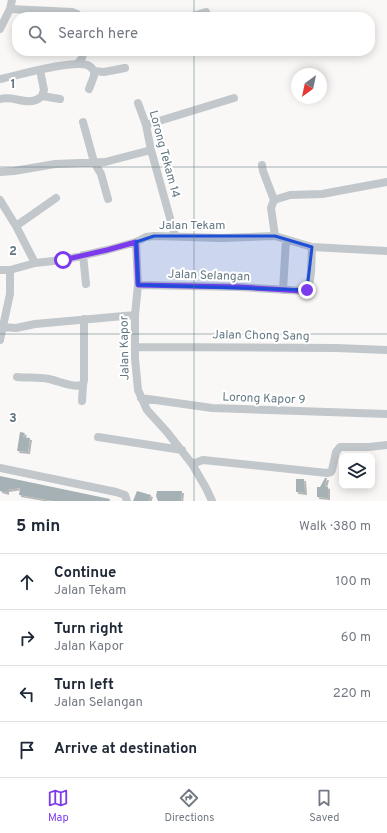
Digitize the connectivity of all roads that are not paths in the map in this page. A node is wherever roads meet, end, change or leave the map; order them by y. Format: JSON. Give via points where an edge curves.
{"nodes":[{"id":1,"x":12,"y":0,"type":"edge"},
{"id":2,"x":10,"y":9,"type":"junction"},
{"id":3,"x":72,"y":12,"type":"edge"},
{"id":4,"x":0,"y":30,"type":"edge"},
{"id":5,"x":83,"y":56,"type":"edge"},
{"id":6,"x":77,"y":64,"type":"junction"},
{"id":7,"x":125,"y":68,"type":"dead end"},
{"id":8,"x":40,"y":70,"type":"junction"},
{"id":9,"x":94,"y":71,"type":"junction"},
{"id":10,"x":0,"y":79,"type":"edge"},
{"id":11,"x":89,"y":89,"type":"dead end"},
{"id":12,"x":42,"y":96,"type":"junction"},
{"id":13,"x":234,"y":98,"type":"dead end"},
{"id":14,"x":0,"y":99,"type":"edge"},
{"id":15,"x":60,"y":99,"type":"dead end"},
{"id":16,"x":138,"y":103,"type":"dead end"},
{"id":17,"x":83,"y":122,"type":"dead end"},
{"id":18,"x":146,"y":125,"type":"junction"},
{"id":19,"x":152,"y":150,"type":"junction"},
{"id":20,"x":94,"y":162,"type":"junction"},
{"id":21,"x":262,"y":165,"type":"dead end"},
{"id":22,"x":0,"y":172,"type":"edge"},
{"id":23,"x":387,"y":182,"type":"edge"},
{"id":24,"x":56,"y":198,"type":"dead end"},
{"id":25,"x":108,"y":199,"type":"dead end"},
{"id":26,"x":0,"y":200,"type":"edge"},
{"id":27,"x":274,"y":200,"type":"junction"},
{"id":28,"x":16,"y":226,"type":"junction"},
{"id":29,"x":175,"y":236,"type":"junction"},
{"id":30,"x":275,"y":236,"type":"junction"},
{"id":31,"x":286,"y":240,"type":"junction"},
{"id":32,"x":136,"y":242,"type":"junction"},
{"id":33,"x":312,"y":246,"type":"junction"},
{"id":34,"x":387,"y":251,"type":"edge"},
{"id":35,"x":83,"y":255,"type":"junction"},
{"id":36,"x":35,"y":263,"type":"junction"},
{"id":37,"x":0,"y":270,"type":"edge"},
{"id":38,"x":10,"y":270,"type":"junction"},
{"id":39,"x":86,"y":284,"type":"dead end"},
{"id":40,"x":138,"y":285,"type":"junction"},
{"id":41,"x":283,"y":290,"type":"junction"},
{"id":42,"x":135,"y":315,"type":"junction"},
{"id":43,"x":84,"y":319,"type":"junction"},
{"id":44,"x":3,"y":327,"type":"junction"},
{"id":45,"x":0,"y":340,"type":"edge"},
{"id":46,"x":136,"y":346,"type":"junction"},
{"id":47,"x":387,"y":350,"type":"edge"},
{"id":48,"x":17,"y":377,"type":"dead end"},
{"id":49,"x":83,"y":384,"type":"junction"},
{"id":50,"x":141,"y":398,"type":"junction"},
{"id":51,"x":82,"y":401,"type":"dead end"},
{"id":52,"x":387,"y":414,"type":"edge"},
{"id":53,"x":98,"y":437,"type":"dead end"},
{"id":54,"x":387,"y":445,"type":"edge"},
{"id":55,"x":182,"y":450,"type":"junction"},
{"id":56,"x":192,"y":464,"type":"junction"},
{"id":57,"x":0,"y":468,"type":"edge"},
{"id":58,"x":127,"y":501,"type":"edge"},
{"id":59,"x":212,"y":501,"type":"edge"}],
"edges":[{"from":1,"to":2,"type":"street"},
{"from":2,"to":3,"type":"street"},
{"from":2,"to":4,"type":"street"},
{"from":5,"to":6,"type":"street"},
{"from":6,"to":8,"type":"street"},
{"from":6,"to":9,"type":"street","via":[[92,67]]},
{"from":7,"to":9,"type":"street"},
{"from":8,"to":10,"type":"street"},
{"from":8,"to":12,"type":"street","via":[[44,90]]},
{"from":9,"to":11,"type":"street"},
{"from":12,"to":14,"type":"street","via":[[32,102]]},
{"from":12,"to":15,"type":"street"},
{"from":13,"to":18,"type":"street"},
{"from":16,"to":18,"type":"street","name":"Lorong Tekam 14"},
{"from":17,"to":20,"type":"street"},
{"from":18,"to":19,"type":"street","name":"Lorong Tekam 14"},
{"from":19,"to":20,"type":"street","via":[[105,162]]},
{"from":19,"to":29,"type":"street","name":"Lorong Tekam 14"},
{"from":20,"to":22,"type":"street","via":[[55,164]]},
{"from":20,"to":25,"type":"street","via":[[101,174]]},
{"from":21,"to":27,"type":"street"},
{"from":23,"to":27,"type":"street","via":[[322,194],[290,195]]},
{"from":24,"to":28,"type":"street"},
{"from":26,"to":28,"type":"street"},
{"from":27,"to":30,"type":"street","via":[[271,208]]},
{"from":28,"to":36,"type":"street"},
{"from":29,"to":30,"type":"street","name":"Jalan Tekam"},
{"from":29,"to":32,"type":"street","name":"Jalan Tekam","via":[[146,237]]},
{"from":30,"to":31,"type":"street","name":"Jalan Tekam"},
{"from":31,"to":33,"type":"street","name":"Jalan Tekam"},
{"from":31,"to":41,"type":"street"},
{"from":32,"to":35,"type":"street","name":"Jalan Tekam"},
{"from":32,"to":40,"type":"street","name":"Jalan Kapor"},
{"from":33,"to":34,"type":"street","name":"Jalan Tekam"},
{"from":33,"to":41,"type":"street","name":"Jalan Selangan","via":[[308,288],[306,291]]},
{"from":35,"to":36,"type":"street","name":"Jalan Tekam"},
{"from":35,"to":39,"type":"street"},
{"from":36,"to":38,"type":"street","name":"Jalan Tekam"},
{"from":37,"to":38,"type":"street","name":"Jalan Tekam"},
{"from":38,"to":44,"type":"street","via":[[10,294]]},
{"from":40,"to":41,"type":"street","name":"Jalan Selangan"},
{"from":40,"to":42,"type":"street","name":"Jalan Kapor"},
{"from":42,"to":43,"type":"street"},
{"from":42,"to":46,"type":"street","name":"Jalan Kapor"},
{"from":43,"to":44,"type":"street","via":[[16,328]]},
{"from":43,"to":49,"type":"street"},
{"from":44,"to":45,"type":"street"},
{"from":46,"to":47,"type":"street","name":"Jalan Chong Sang"},
{"from":46,"to":50,"type":"street","name":"Jalan Kapor","via":[[136,376]]},
{"from":48,"to":49,"type":"street","via":[[48,379],[77,386]]},
{"from":49,"to":51,"type":"street"},
{"from":50,"to":52,"type":"street","name":"Lorong Kapor 9","via":[[212,408]]},
{"from":50,"to":55,"type":"street","name":"Jalan Kapor","via":[[147,410]]},
{"from":53,"to":55,"type":"street"},
{"from":54,"to":56,"type":"street","via":[[340,447],[336,452],[332,470],[327,473],[203,460]]},
{"from":55,"to":56,"type":"street","name":"Jalan Kapor"},
{"from":56,"to":59,"type":"street","name":"Jalan Kapor"},
{"from":57,"to":58,"type":"street","via":[[116,492],[125,495]]}]}
